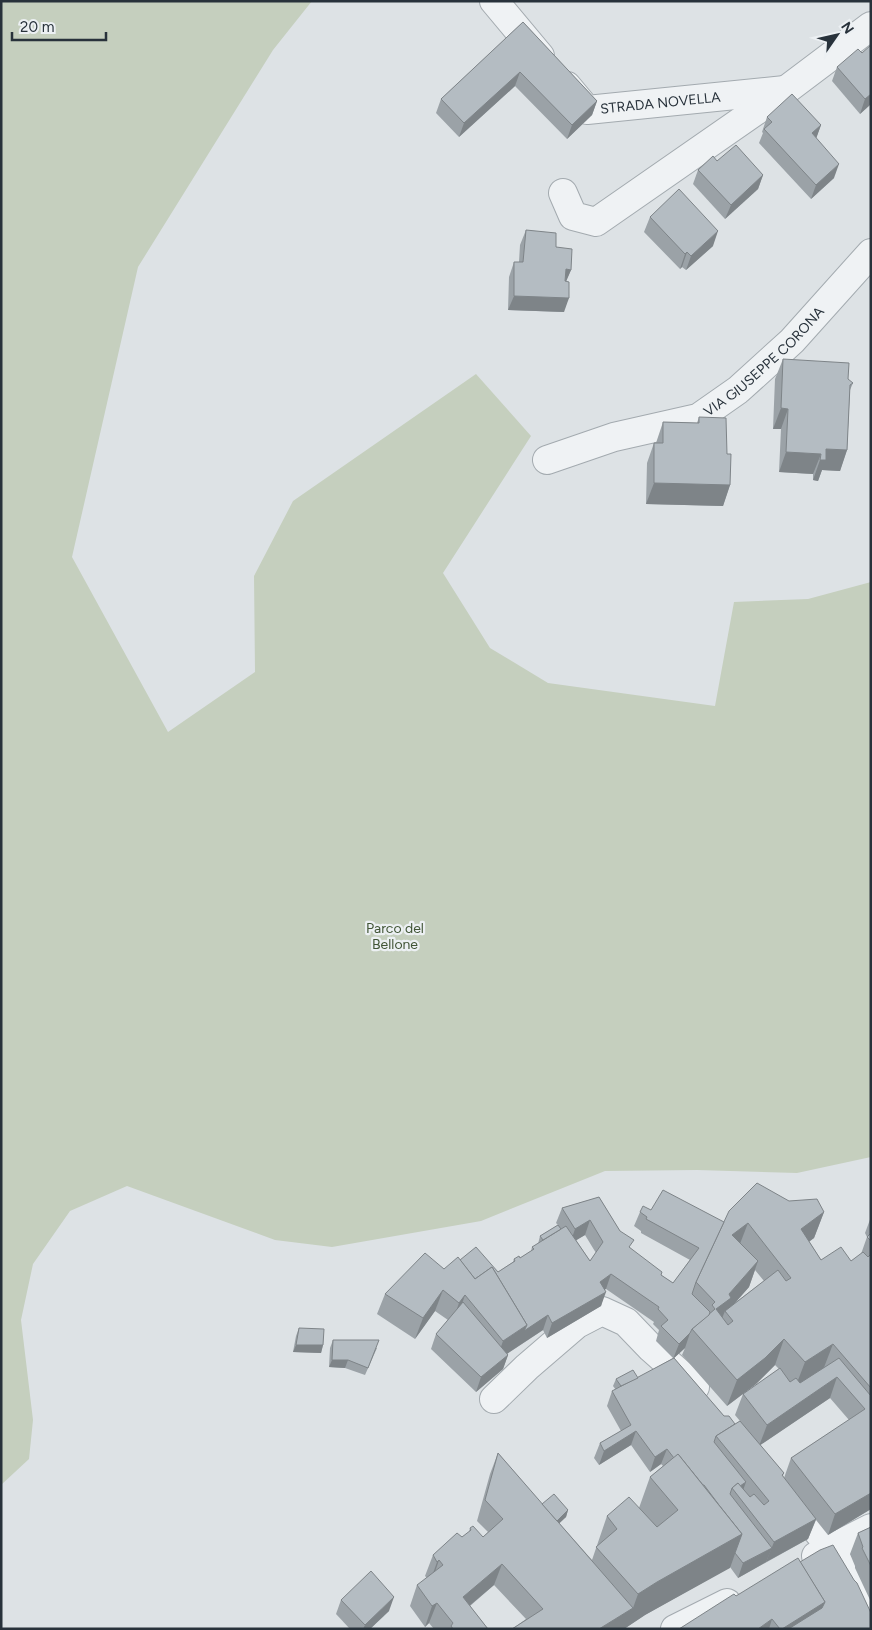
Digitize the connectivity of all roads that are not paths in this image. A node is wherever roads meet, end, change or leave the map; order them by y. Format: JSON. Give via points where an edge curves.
{"nodes":[{"id":1,"x":494,"y":1,"type":"edge"},
{"id":2,"x":871,"y":26,"type":"edge"},
{"id":3,"x":786,"y":90,"type":"junction"},
{"id":4,"x":562,"y":193,"type":"dead end"},
{"id":5,"x":871,"y":253,"type":"edge"},
{"id":6,"x":547,"y":460,"type":"dead end"},
{"id":7,"x":494,"y":1400,"type":"dead end"},
{"id":8,"x":712,"y":1404,"type":"edge"},
{"id":9,"x":777,"y":1482,"type":"edge"},
{"id":10,"x":871,"y":1528,"type":"edge"},
{"id":11,"x":831,"y":1548,"type":"junction"},
{"id":12,"x":798,"y":1565,"type":"edge"},
{"id":13,"x":749,"y":1591,"type":"edge"},
{"id":14,"x":871,"y":1621,"type":"edge"},
{"id":15,"x":675,"y":1629,"type":"edge"}],
"edges":[{"from":1,"to":3,"type":"street","name":"STRADA NOVELLA","via":[[587,110]]},
{"from":2,"to":3,"type":"street"},
{"from":3,"to":4,"type":"street","via":[[596,222],[573,216]]},
{"from":5,"to":6,"type":"street","name":"VIA GIUSEPPE CORONA","via":[[792,341],[738,390],[698,418],[614,437]]},
{"from":7,"to":8,"type":"street","via":[[577,1324],[602,1311],[626,1322]]},
{"from":9,"to":11,"type":"street"},
{"from":10,"to":11,"type":"street"},
{"from":11,"to":12,"type":"street"},
{"from":11,"to":14,"type":"street"},
{"from":13,"to":15,"type":"street"}]}
